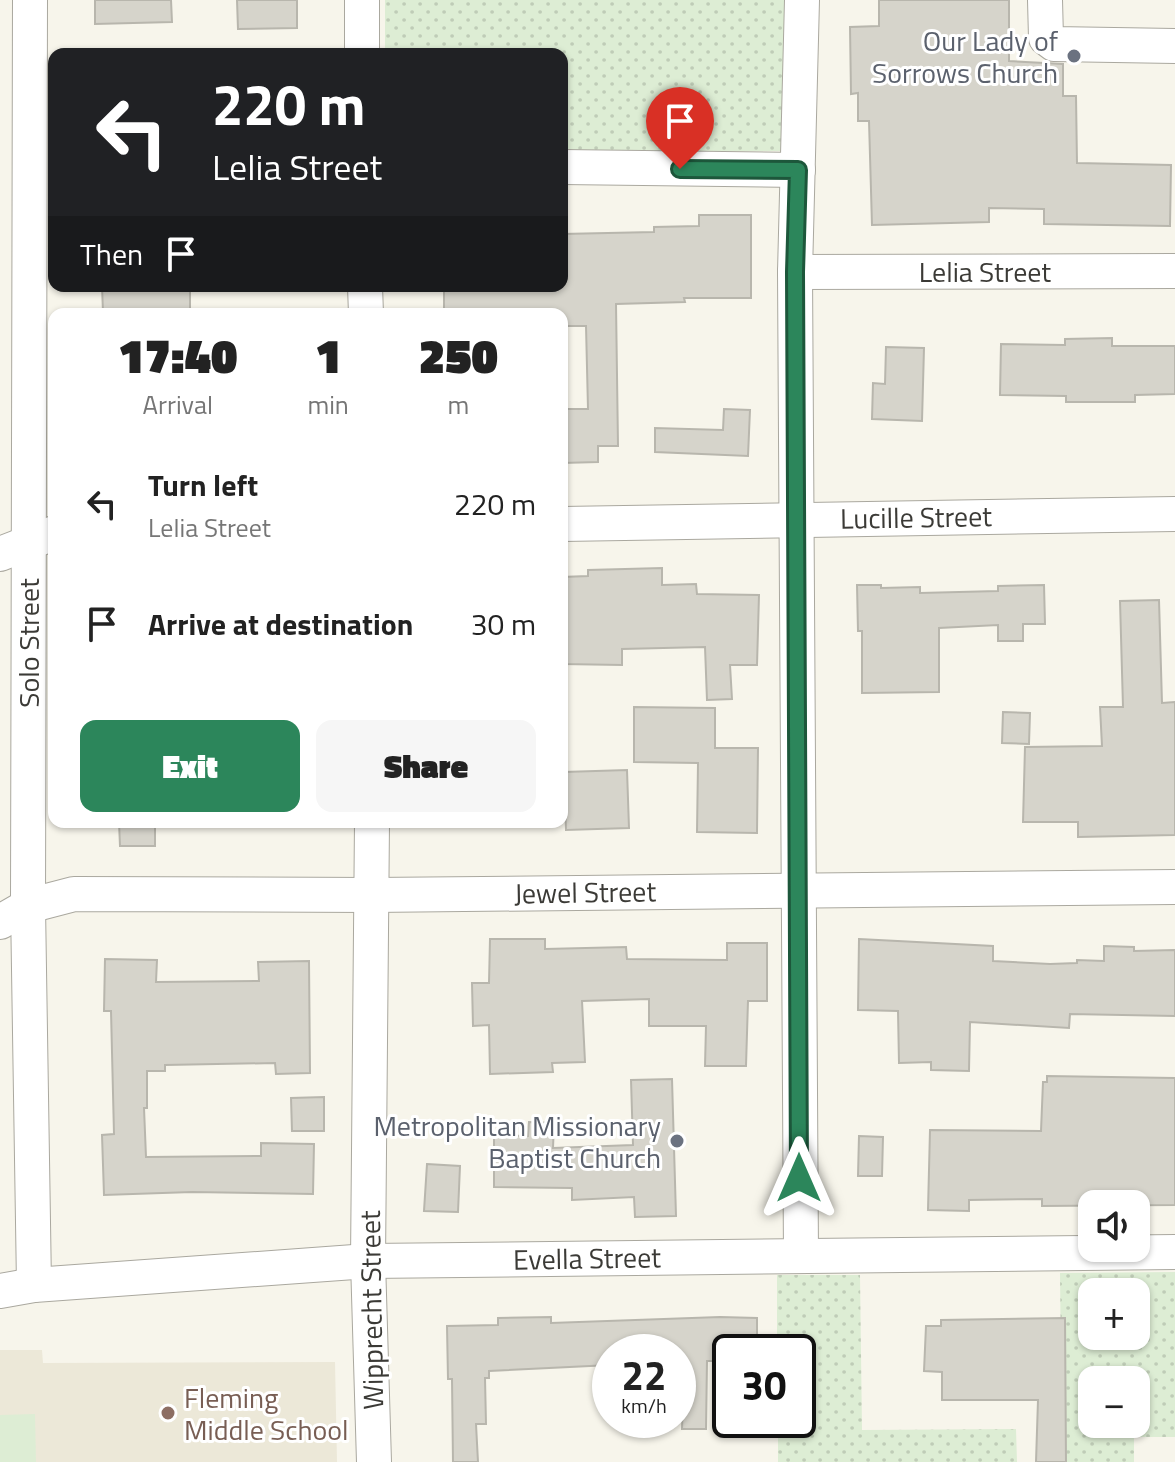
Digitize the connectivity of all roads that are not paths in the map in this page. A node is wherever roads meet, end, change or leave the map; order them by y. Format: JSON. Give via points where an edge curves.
{"nodes":[{"id":1,"x":30,"y":0,"type":"edge"},
{"id":2,"x":362,"y":0,"type":"edge"},
{"id":3,"x":802,"y":0,"type":"edge"},
{"id":4,"x":1045,"y":0,"type":"edge"},
{"id":5,"x":1175,"y":46,"type":"edge"},
{"id":6,"x":362,"y":48,"type":"edge"},
{"id":7,"x":41,"y":161,"type":"edge"},
{"id":8,"x":568,"y":167,"type":"edge"},
{"id":9,"x":798,"y":170,"type":"junction"},
{"id":10,"x":1175,"y":271,"type":"edge"},
{"id":11,"x":795,"y":272,"type":"junction"},
{"id":12,"x":1175,"y":514,"type":"edge"},
{"id":13,"x":797,"y":519,"type":"junction"},
{"id":14,"x":568,"y":524,"type":"edge"},
{"id":15,"x":28,"y":543,"type":"edge"},
{"id":16,"x":372,"y":828,"type":"edge"},
{"id":17,"x":1175,"y":887,"type":"edge"},
{"id":18,"x":798,"y":889,"type":"junction"},
{"id":19,"x":372,"y":895,"type":"junction"},
{"id":20,"x":14,"y":914,"type":"edge"},
{"id":21,"x":1175,"y":1252,"type":"edge"},
{"id":22,"x":801,"y":1255,"type":"junction"},
{"id":23,"x":368,"y":1261,"type":"junction"},
{"id":24,"x":34,"y":1285,"type":"junction"},
{"id":25,"x":0,"y":1291,"type":"edge"},
{"id":26,"x":374,"y":1462,"type":"edge"}],
"edges":[{"from":1,"to":7,"type":"street","name":"Solo Street"},
{"from":2,"to":6,"type":"street"},
{"from":3,"to":9,"type":"street"},
{"from":4,"to":5,"type":"street","via":[[1046,38],[1054,44]]},
{"from":7,"to":15,"type":"street","name":"Solo Street"},
{"from":8,"to":9,"type":"street"},
{"from":9,"to":11,"type":"street"},
{"from":10,"to":11,"type":"street","name":"Lelia Street"},
{"from":11,"to":13,"type":"street"},
{"from":12,"to":13,"type":"street","name":"Lucille Street"},
{"from":13,"to":14,"type":"street","name":"Lucille Street"},
{"from":13,"to":18,"type":"street"},
{"from":15,"to":20,"type":"street","name":"Solo Street"},
{"from":16,"to":19,"type":"street","name":"Wipprecht Street"},
{"from":17,"to":18,"type":"street","name":"Jewel Street"},
{"from":18,"to":19,"type":"street","name":"Jewel Street"},
{"from":18,"to":22,"type":"street"},
{"from":19,"to":20,"type":"street","name":"Jewel Street","via":[[74,894]]},
{"from":19,"to":23,"type":"street","name":"Wipprecht Street"},
{"from":20,"to":24,"type":"street","name":"Solo Street"},
{"from":21,"to":22,"type":"street","name":"Evella Street"},
{"from":22,"to":23,"type":"street","name":"Evella Street"},
{"from":23,"to":24,"type":"street","name":"Evella Street"},
{"from":23,"to":26,"type":"street","name":"Wipprecht Street"},
{"from":24,"to":25,"type":"street","name":"Evella Street"}]}
